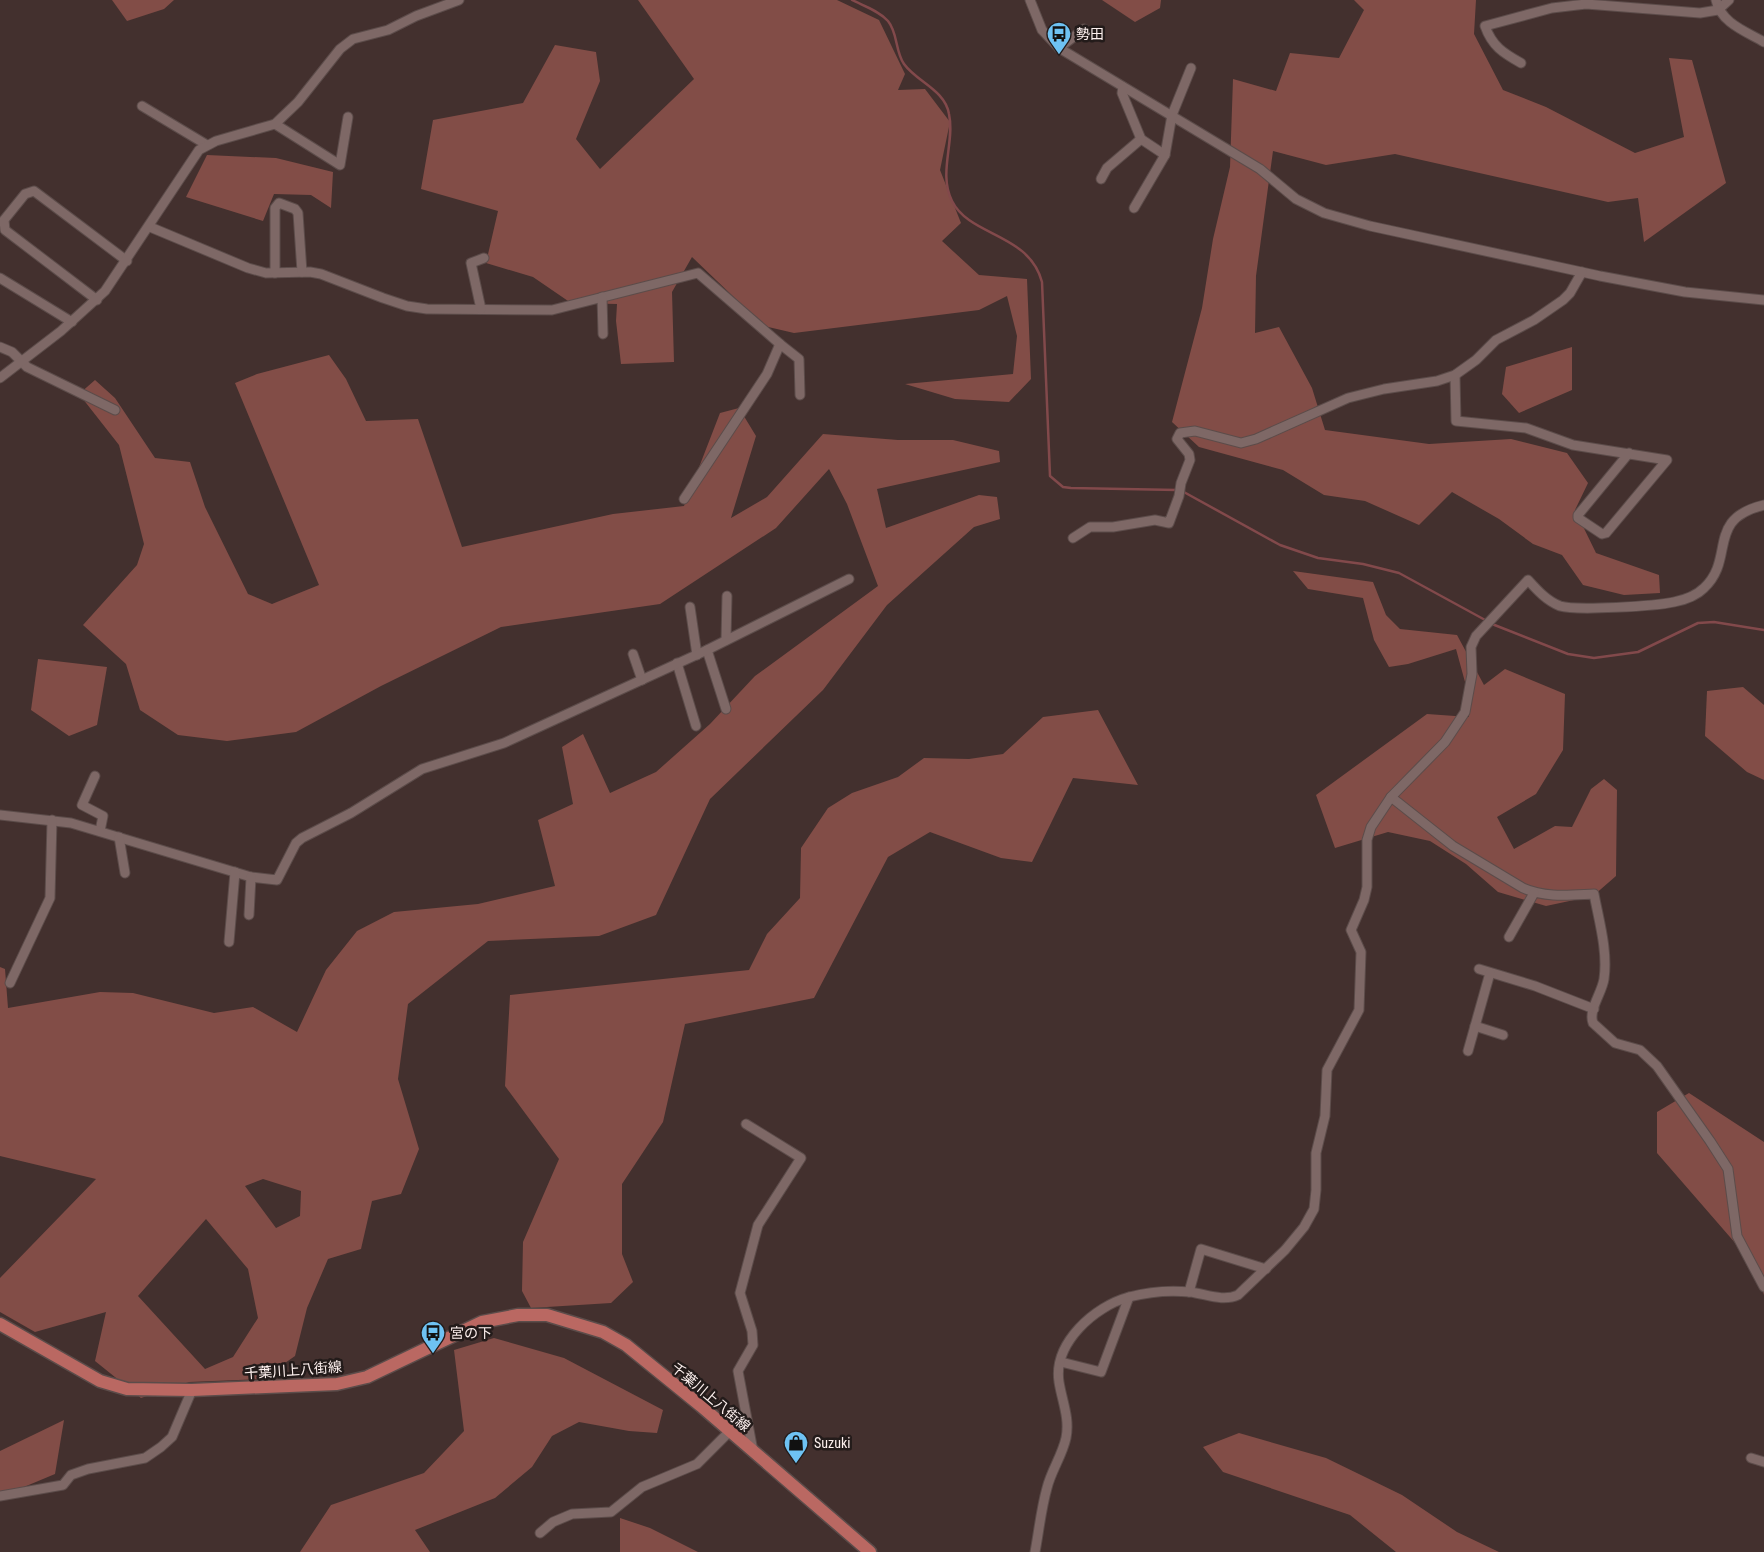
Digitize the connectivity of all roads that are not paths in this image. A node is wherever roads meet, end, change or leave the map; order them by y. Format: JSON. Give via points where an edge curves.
{"nodes":[{"id":1,"x":459,"y":0,"type":"edge"},
{"id":2,"x":1030,"y":0,"type":"edge"},
{"id":3,"x":1620,"y":0,"type":"edge"},
{"id":4,"x":1716,"y":0,"type":"edge"},
{"id":5,"x":1729,"y":0,"type":"edge"},
{"id":6,"x":1637,"y":8,"type":"junction"},
{"id":7,"x":1718,"y":10,"type":"junction"},
{"id":8,"x":1084,"y":28,"type":"dead end"},
{"id":9,"x":1764,"y":42,"type":"edge"},
{"id":10,"x":1059,"y":48,"type":"junction"},
{"id":11,"x":1521,"y":63,"type":"dead end"},
{"id":12,"x":1191,"y":68,"type":"dead end"},
{"id":13,"x":1124,"y":87,"type":"junction"},
{"id":14,"x":142,"y":106,"type":"dead end"},
{"id":15,"x":1172,"y":115,"type":"junction"},
{"id":16,"x":348,"y":117,"type":"dead end"},
{"id":17,"x":275,"y":124,"type":"junction"},
{"id":18,"x":1140,"y":139,"type":"junction"},
{"id":19,"x":207,"y":145,"type":"junction"},
{"id":20,"x":1166,"y":155,"type":"junction"},
{"id":21,"x":1101,"y":179,"type":"dead end"},
{"id":22,"x":1134,"y":208,"type":"dead end"},
{"id":23,"x":150,"y":227,"type":"junction"},
{"id":24,"x":484,"y":258,"type":"dead end"},
{"id":25,"x":127,"y":261,"type":"junction"},
{"id":26,"x":302,"y":272,"type":"junction"},
{"id":27,"x":1582,"y":272,"type":"junction"},
{"id":28,"x":276,"y":273,"type":"junction"},
{"id":29,"x":0,"y":278,"type":"edge"},
{"id":30,"x":602,"y":297,"type":"junction"},
{"id":31,"x":97,"y":300,"type":"junction"},
{"id":32,"x":1764,"y":300,"type":"edge"},
{"id":33,"x":481,"y":310,"type":"junction"},
{"id":34,"x":72,"y":322,"type":"junction"},
{"id":35,"x":603,"y":334,"type":"dead end"},
{"id":36,"x":780,"y":344,"type":"junction"},
{"id":37,"x":0,"y":346,"type":"edge"},
{"id":38,"x":22,"y":361,"type":"junction"},
{"id":39,"x":1455,"y":375,"type":"junction"},
{"id":40,"x":0,"y":378,"type":"edge"},
{"id":41,"x":800,"y":395,"type":"dead end"},
{"id":42,"x":115,"y":410,"type":"dead end"},
{"id":43,"x":1629,"y":453,"type":"junction"},
{"id":44,"x":684,"y":499,"type":"dead end"},
{"id":45,"x":1764,"y":505,"type":"edge"},
{"id":46,"x":1073,"y":538,"type":"dead end"},
{"id":47,"x":849,"y":579,"type":"dead end"},
{"id":48,"x":727,"y":596,"type":"dead end"},
{"id":49,"x":690,"y":607,"type":"dead end"},
{"id":50,"x":726,"y":640,"type":"junction"},
{"id":51,"x":707,"y":650,"type":"junction"},
{"id":52,"x":633,"y":654,"type":"dead end"},
{"id":53,"x":697,"y":655,"type":"junction"},
{"id":54,"x":677,"y":663,"type":"junction"},
{"id":55,"x":642,"y":680,"type":"junction"},
{"id":56,"x":726,"y":709,"type":"dead end"},
{"id":57,"x":696,"y":726,"type":"dead end"},
{"id":58,"x":95,"y":776,"type":"dead end"},
{"id":59,"x":1391,"y":797,"type":"junction"},
{"id":60,"x":0,"y":815,"type":"edge"},
{"id":61,"x":52,"y":820,"type":"junction"},
{"id":62,"x":100,"y":831,"type":"junction"},
{"id":63,"x":119,"y":837,"type":"junction"},
{"id":64,"x":235,"y":872,"type":"junction"},
{"id":65,"x":125,"y":873,"type":"dead end"},
{"id":66,"x":251,"y":877,"type":"junction"},
{"id":67,"x":1534,"y":893,"type":"junction"},
{"id":68,"x":249,"y":916,"type":"dead end"},
{"id":69,"x":1509,"y":937,"type":"dead end"},
{"id":70,"x":229,"y":942,"type":"dead end"},
{"id":71,"x":1479,"y":970,"type":"dead end"},
{"id":72,"x":1490,"y":973,"type":"junction"},
{"id":73,"x":10,"y":984,"type":"dead end"},
{"id":74,"x":1594,"y":1009,"type":"junction"},
{"id":75,"x":1475,"y":1026,"type":"junction"},
{"id":76,"x":1503,"y":1035,"type":"dead end"},
{"id":77,"x":1468,"y":1050,"type":"dead end"},
{"id":78,"x":746,"y":1124,"type":"dead end"},
{"id":79,"x":1266,"y":1269,"type":"junction"},
{"id":80,"x":1764,"y":1287,"type":"edge"},
{"id":81,"x":1189,"y":1292,"type":"junction"},
{"id":82,"x":1128,"y":1297,"type":"junction"},
{"id":83,"x":0,"y":1324,"type":"edge"},
{"id":84,"x":1061,"y":1362,"type":"junction"},
{"id":85,"x":192,"y":1390,"type":"junction"},
{"id":86,"x":730,"y":1432,"type":"junction"},
{"id":87,"x":753,"y":1451,"type":"junction"},
{"id":88,"x":1751,"y":1458,"type":"dead end"},
{"id":89,"x":1764,"y":1462,"type":"edge"},
{"id":90,"x":0,"y":1496,"type":"edge"},
{"id":91,"x":540,"y":1533,"type":"dead end"},
{"id":92,"x":870,"y":1552,"type":"edge"},
{"id":93,"x":1035,"y":1552,"type":"edge"}],
"edges":[{"from":1,"to":17,"type":"street","via":[[388,30],[353,39],[340,49],[298,102]]},
{"from":2,"to":10,"type":"street","via":[[1042,30]]},
{"from":3,"to":6,"type":"street"},
{"from":4,"to":7,"type":"street"},
{"from":5,"to":7,"type":"street"},
{"from":6,"to":7,"type":"street","via":[[1700,13]]},
{"from":6,"to":11,"type":"street","via":[[1586,4],[1552,8],[1486,26],[1497,49]]},
{"from":7,"to":9,"type":"street","via":[[1726,19]]},
{"from":8,"to":10,"type":"street"},
{"from":10,"to":13,"type":"street"},
{"from":12,"to":15,"type":"street"},
{"from":13,"to":15,"type":"street"},
{"from":13,"to":18,"type":"street","via":[[1122,93]]},
{"from":14,"to":19,"type":"street"},
{"from":15,"to":20,"type":"street"},
{"from":15,"to":27,"type":"street","via":[[1260,169],[1310,208],[1370,226]]},
{"from":16,"to":17,"type":"street","via":[[340,165]]},
{"from":17,"to":19,"type":"street"},
{"from":18,"to":20,"type":"street"},
{"from":18,"to":21,"type":"street","via":[[1107,168]]},
{"from":19,"to":23,"type":"street","via":[[199,150]]},
{"from":20,"to":22,"type":"street"},
{"from":23,"to":25,"type":"street"},
{"from":23,"to":28,"type":"street","via":[[248,268]]},
{"from":24,"to":33,"type":"street","via":[[471,263]]},
{"from":25,"to":31,"type":"street"},
{"from":25,"to":31,"type":"street","via":[[34,191],[25,194],[4,220],[5,230]]},
{"from":26,"to":28,"type":"street"},
{"from":26,"to":28,"type":"street","via":[[298,213],[279,203],[275,208]]},
{"from":26,"to":33,"type":"street","via":[[321,274],[407,306]]},
{"from":27,"to":32,"type":"street","via":[[1685,292]]},
{"from":27,"to":39,"type":"street","via":[[1563,300],[1496,340]]},
{"from":29,"to":34,"type":"street"},
{"from":30,"to":33,"type":"street","via":[[552,310]]},
{"from":30,"to":35,"type":"street"},
{"from":30,"to":36,"type":"street","via":[[698,273]]},
{"from":31,"to":34,"type":"street"},
{"from":34,"to":38,"type":"street"},
{"from":36,"to":41,"type":"street","via":[[799,359]]},
{"from":36,"to":44,"type":"street","via":[[767,374]]},
{"from":37,"to":38,"type":"street"},
{"from":38,"to":40,"type":"street"},
{"from":38,"to":42,"type":"street","via":[[27,367]]},
{"from":39,"to":43,"type":"street","via":[[1456,421],[1526,428],[1572,445]]},
{"from":39,"to":46,"type":"street","via":[[1348,398],[1256,439],[1241,442],[1196,431],[1180,433],[1177,440],[1190,460],[1169,523],[1155,520],[1090,527]]},
{"from":43,"to":43,"type":"street","via":[[1578,515],[1602,534],[1667,460]]},
{"from":45,"to":59,"type":"street","via":[[1748,508],[1732,520],[1712,580],[1682,600],[1570,607],[1551,601],[1528,580],[1473,642],[1471,684],[1465,712],[1444,742]]},
{"from":47,"to":50,"type":"street"},
{"from":48,"to":50,"type":"street"},
{"from":49,"to":53,"type":"street"},
{"from":50,"to":51,"type":"street"},
{"from":51,"to":53,"type":"street"},
{"from":51,"to":56,"type":"street"},
{"from":52,"to":55,"type":"street"},
{"from":53,"to":54,"type":"street"},
{"from":54,"to":55,"type":"street"},
{"from":54,"to":57,"type":"street"},
{"from":55,"to":66,"type":"street","via":[[504,743],[422,769],[351,813],[302,838],[296,843],[277,880]]},
{"from":58,"to":62,"type":"street","via":[[82,805],[103,816]]},
{"from":59,"to":67,"type":"street","via":[[1454,846]]},
{"from":59,"to":79,"type":"street","via":[[1371,827],[1367,840],[1367,887],[1351,930],[1361,952],[1359,1010],[1327,1070],[1325,1116],[1316,1153],[1314,1209],[1304,1227]]},
{"from":60,"to":61,"type":"street"},
{"from":61,"to":62,"type":"street"},
{"from":61,"to":73,"type":"street","via":[[50,898]]},
{"from":62,"to":63,"type":"street"},
{"from":63,"to":64,"type":"street"},
{"from":63,"to":65,"type":"street"},
{"from":64,"to":66,"type":"street"},
{"from":64,"to":70,"type":"street"},
{"from":66,"to":68,"type":"street"},
{"from":67,"to":69,"type":"street"},
{"from":67,"to":74,"type":"street","via":[[1594,894],[1605,962],[1604,980]]},
{"from":71,"to":72,"type":"street"},
{"from":72,"to":74,"type":"street"},
{"from":72,"to":75,"type":"street"},
{"from":74,"to":80,"type":"street","via":[[1594,1023],[1615,1043],[1640,1050],[1657,1066],[1728,1169],[1737,1236]]},
{"from":75,"to":76,"type":"street"},
{"from":75,"to":77,"type":"street"},
{"from":78,"to":87,"type":"street","via":[[801,1158],[758,1225],[740,1293],[752,1331],[753,1345],[738,1371]]},
{"from":79,"to":81,"type":"street","via":[[1230,1299]]},
{"from":79,"to":81,"type":"street","via":[[1201,1250]]},
{"from":81,"to":82,"type":"street"},
{"from":82,"to":84,"type":"street","via":[[1101,1310],[1081,1327],[1066,1348]]},
{"from":82,"to":84,"type":"street","via":[[1101,1372]]},
{"from":83,"to":85,"type":"main road","name":"千葉川上八街線","via":[[114,1387]]},
{"from":84,"to":93,"type":"street","via":[[1059,1382],[1066,1402],[1066,1438],[1047,1488]]},
{"from":85,"to":86,"type":"main road","name":"千葉川上八街線","via":[[337,1384],[367,1377],[482,1322],[518,1315],[547,1315],[602,1332],[626,1345]]},
{"from":85,"to":90,"type":"street","via":[[172,1437],[145,1458],[88,1469],[71,1475],[63,1484]]},
{"from":86,"to":87,"type":"main road","name":"千葉川上八街線"},
{"from":86,"to":91,"type":"street","via":[[697,1464],[642,1487],[611,1512],[572,1514],[553,1522]]},
{"from":87,"to":92,"type":"main road","name":"千葉川上八街線"},
{"from":88,"to":89,"type":"street"}]}
